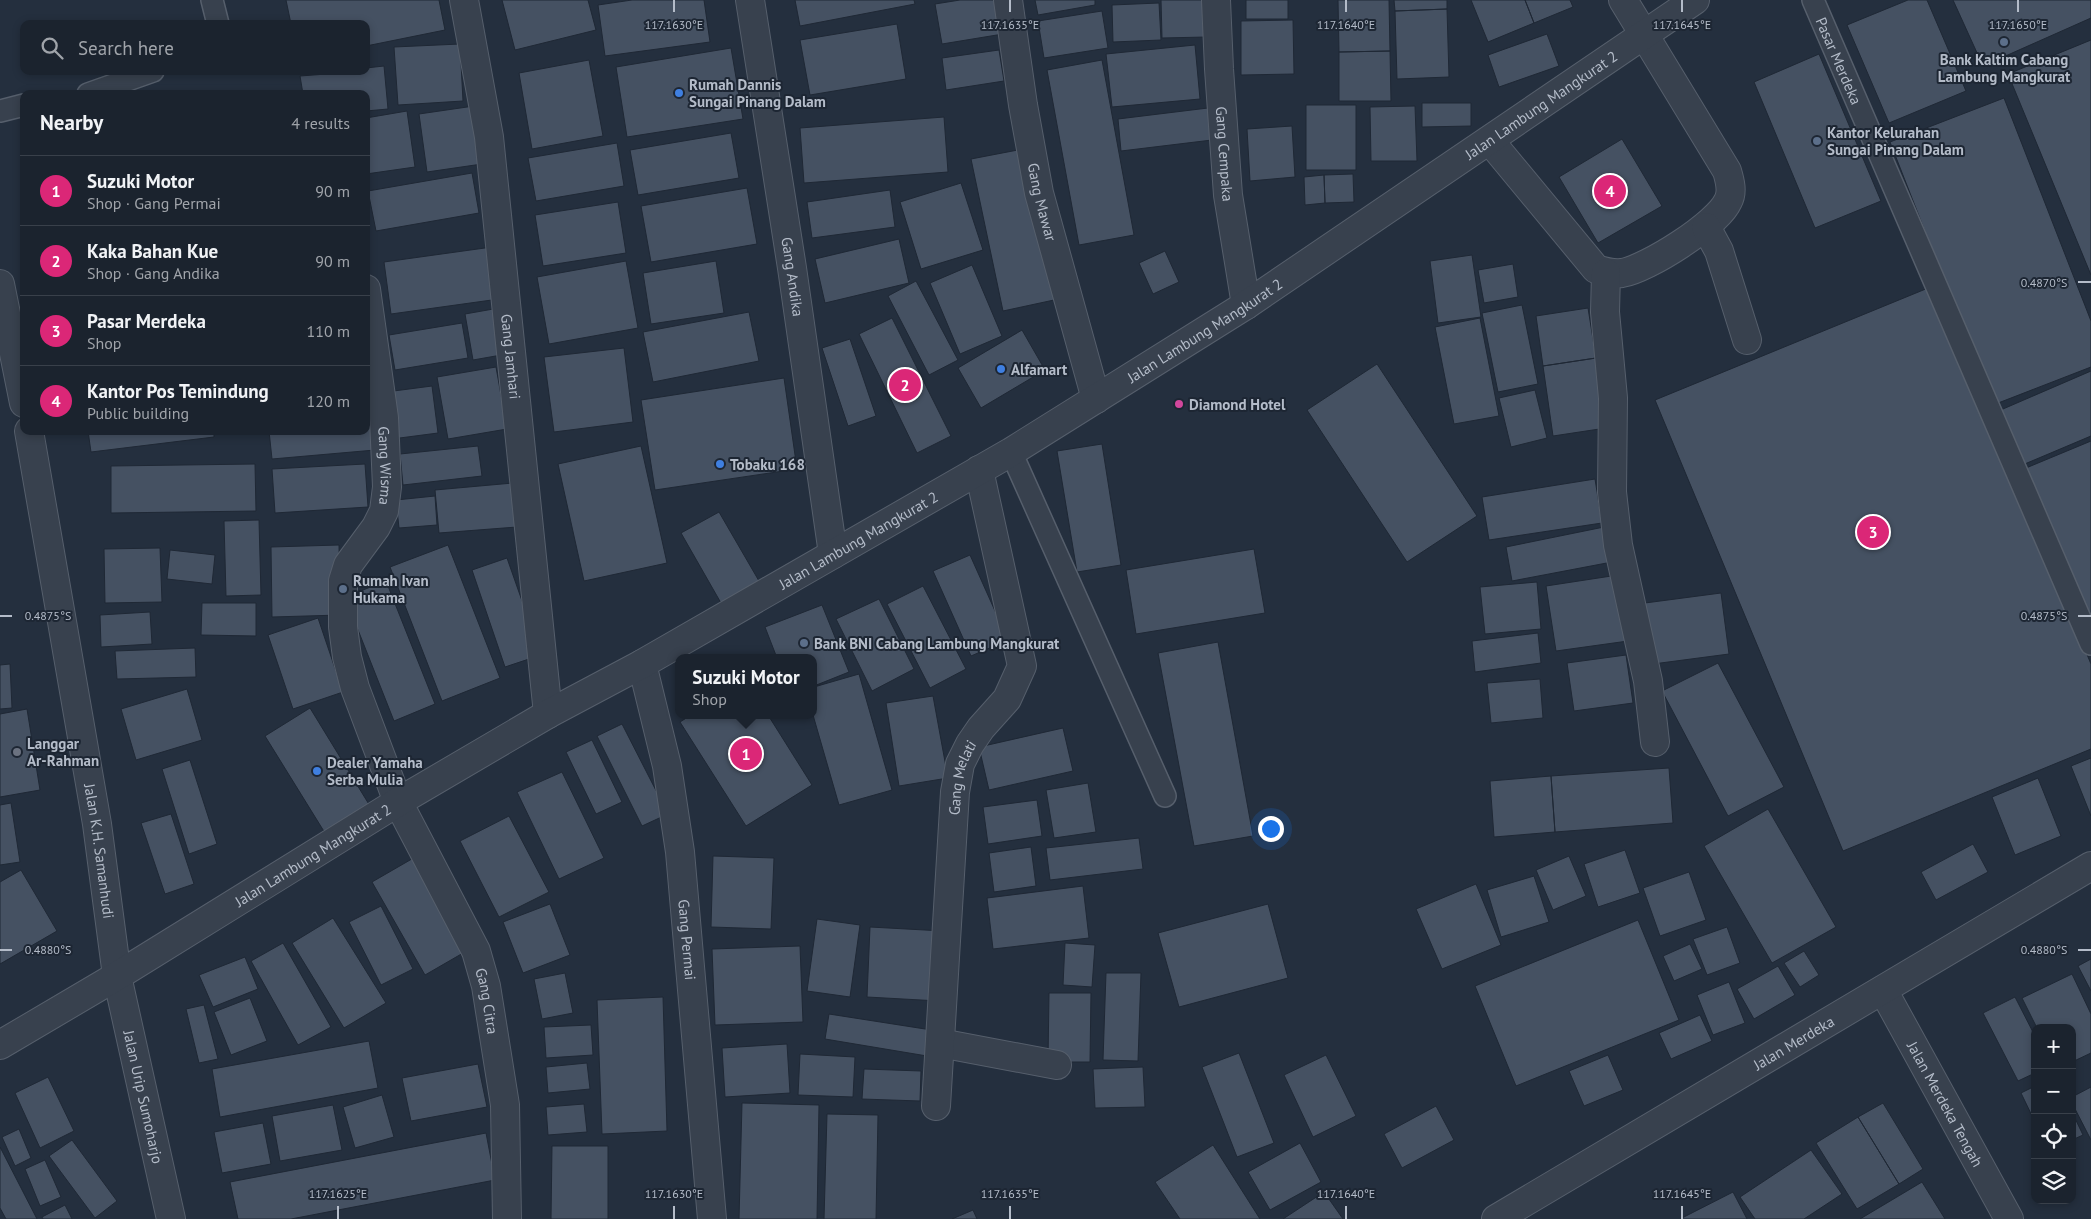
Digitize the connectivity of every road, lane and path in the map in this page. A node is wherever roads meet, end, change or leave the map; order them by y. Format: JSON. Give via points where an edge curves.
{"nodes":[{"id":1,"x":212,"y":0,"type":"edge"},
{"id":2,"x":464,"y":0,"type":"edge"},
{"id":3,"x":750,"y":0,"type":"edge"},
{"id":4,"x":1008,"y":0,"type":"edge"},
{"id":5,"x":1216,"y":0,"type":"edge"},
{"id":6,"x":1623,"y":0,"type":"edge"},
{"id":7,"x":1695,"y":0,"type":"edge"},
{"id":8,"x":1813,"y":0,"type":"edge"},
{"id":9,"x":217,"y":20,"type":"edge"},
{"id":10,"x":1643,"y":34,"type":"junction"},
{"id":11,"x":142,"y":75,"type":"edge"},
{"id":12,"x":99,"y":90,"type":"edge"},
{"id":13,"x":20,"y":106,"type":"edge"},
{"id":14,"x":0,"y":111,"type":"edge"},
{"id":15,"x":1490,"y":141,"type":"junction"},
{"id":16,"x":1706,"y":227,"type":"junction"},
{"id":17,"x":1606,"y":273,"type":"junction"},
{"id":18,"x":0,"y":284,"type":"edge"},
{"id":19,"x":1246,"y":305,"type":"junction"},
{"id":20,"x":370,"y":318,"type":"edge"},
{"id":21,"x":1747,"y":340,"type":"dead end"},
{"id":22,"x":7,"y":347,"type":"edge"},
{"id":23,"x":20,"y":390,"type":"edge"},
{"id":24,"x":1096,"y":399,"type":"junction"},
{"id":25,"x":30,"y":435,"type":"edge"},
{"id":26,"x":1012,"y":452,"type":"junction"},
{"id":27,"x":979,"y":470,"type":"junction"},
{"id":28,"x":833,"y":554,"type":"junction"},
{"id":29,"x":2091,"y":644,"type":"edge"},
{"id":30,"x":642,"y":664,"type":"junction"},
{"id":31,"x":548,"y":714,"type":"junction"},
{"id":32,"x":1655,"y":742,"type":"dead end"},
{"id":33,"x":1165,"y":796,"type":"dead end"},
{"id":34,"x":398,"y":802,"type":"junction"},
{"id":35,"x":2091,"y":866,"type":"edge"},
{"id":36,"x":118,"y":976,"type":"junction"},
{"id":37,"x":1883,"y":990,"type":"junction"},
{"id":38,"x":940,"y":1043,"type":"junction"},
{"id":39,"x":0,"y":1045,"type":"edge"},
{"id":40,"x":1056,"y":1065,"type":"dead end"},
{"id":41,"x":936,"y":1106,"type":"dead end"},
{"id":42,"x":171,"y":1219,"type":"edge"},
{"id":43,"x":507,"y":1219,"type":"edge"},
{"id":44,"x":712,"y":1219,"type":"edge"},
{"id":45,"x":1496,"y":1219,"type":"edge"},
{"id":46,"x":2009,"y":1219,"type":"edge"}],
"edges":[{"from":1,"to":9,"type":"lane"},
{"from":2,"to":31,"type":"street","name":"Gang Jamhari","via":[[489,137]]},
{"from":3,"to":28,"type":"street","name":"Gang Andika"},
{"from":4,"to":24,"type":"street","name":"Gang Mawar","via":[[1039,193]]},
{"from":5,"to":19,"type":"street","name":"Gang Cempaka","via":[[1228,195]]},
{"from":6,"to":10,"type":"street"},
{"from":7,"to":10,"type":"street","name":"Jalan Lambung Mangkurat 2"},
{"from":8,"to":29,"type":"lane","name":"Pasar Merdeka"},
{"from":10,"to":15,"type":"street","name":"Jalan Lambung Mangkurat 2"},
{"from":10,"to":16,"type":"street","via":[[1727,171],[1731,187],[1729,199]]},
{"from":11,"to":12,"type":"lane"},
{"from":13,"to":14,"type":"lane"},
{"from":15,"to":17,"type":"street","via":[[1596,269]]},
{"from":15,"to":19,"type":"street","name":"Jalan Lambung Mangkurat 2"},
{"from":16,"to":17,"type":"street","via":[[1639,269]]},
{"from":16,"to":21,"type":"street","via":[[1719,251]]},
{"from":17,"to":32,"type":"street","via":[[1605,312],[1613,398],[1612,492],[1618,545],[1648,682]]},
{"from":18,"to":22,"type":"street"},
{"from":19,"to":24,"type":"street","name":"Jalan Lambung Mangkurat 2"},
{"from":20,"to":34,"type":"street","name":"Gang Wisma","via":[[384,418],[387,487],[384,510],[376,527],[348,565],[343,581],[343,627],[355,688]]},
{"from":22,"to":23,"type":"street"},
{"from":24,"to":26,"type":"street","name":"Jalan Lambung Mangkurat 2"},
{"from":25,"to":36,"type":"street","name":"Jalan K.H. Samanhudi","via":[[97,824]]},
{"from":26,"to":27,"type":"street","name":"Jalan Lambung Mangkurat 2"},
{"from":26,"to":33,"type":"lane"},
{"from":27,"to":28,"type":"street","name":"Jalan Lambung Mangkurat 2"},
{"from":27,"to":38,"type":"street","name":"Gang Melati","via":[[1022,666],[1007,700],[980,728],[960,764],[955,792]]},
{"from":28,"to":30,"type":"street","name":"Jalan Lambung Mangkurat 2"},
{"from":30,"to":31,"type":"street","name":"Jalan Lambung Mangkurat 2"},
{"from":30,"to":44,"type":"street","name":"Gang Permai","via":[[667,766],[680,852]]},
{"from":31,"to":34,"type":"street","name":"Jalan Lambung Mangkurat 2"},
{"from":34,"to":36,"type":"street","name":"Jalan Lambung Mangkurat 2"},
{"from":34,"to":43,"type":"street","name":"Gang Citra","via":[[476,950],[486,986],[505,1106]]},
{"from":35,"to":37,"type":"street","name":"Jalan Merdeka"},
{"from":36,"to":39,"type":"street","name":"Jalan Lambung Mangkurat 2"},
{"from":36,"to":42,"type":"street","name":"Jalan Urip Sumoharjo"},
{"from":37,"to":45,"type":"street","name":"Jalan Merdeka"},
{"from":37,"to":46,"type":"street","name":"Jalan Merdeka Tengah"},
{"from":38,"to":40,"type":"street"},
{"from":38,"to":41,"type":"street","name":"Gang Melati"}]}
